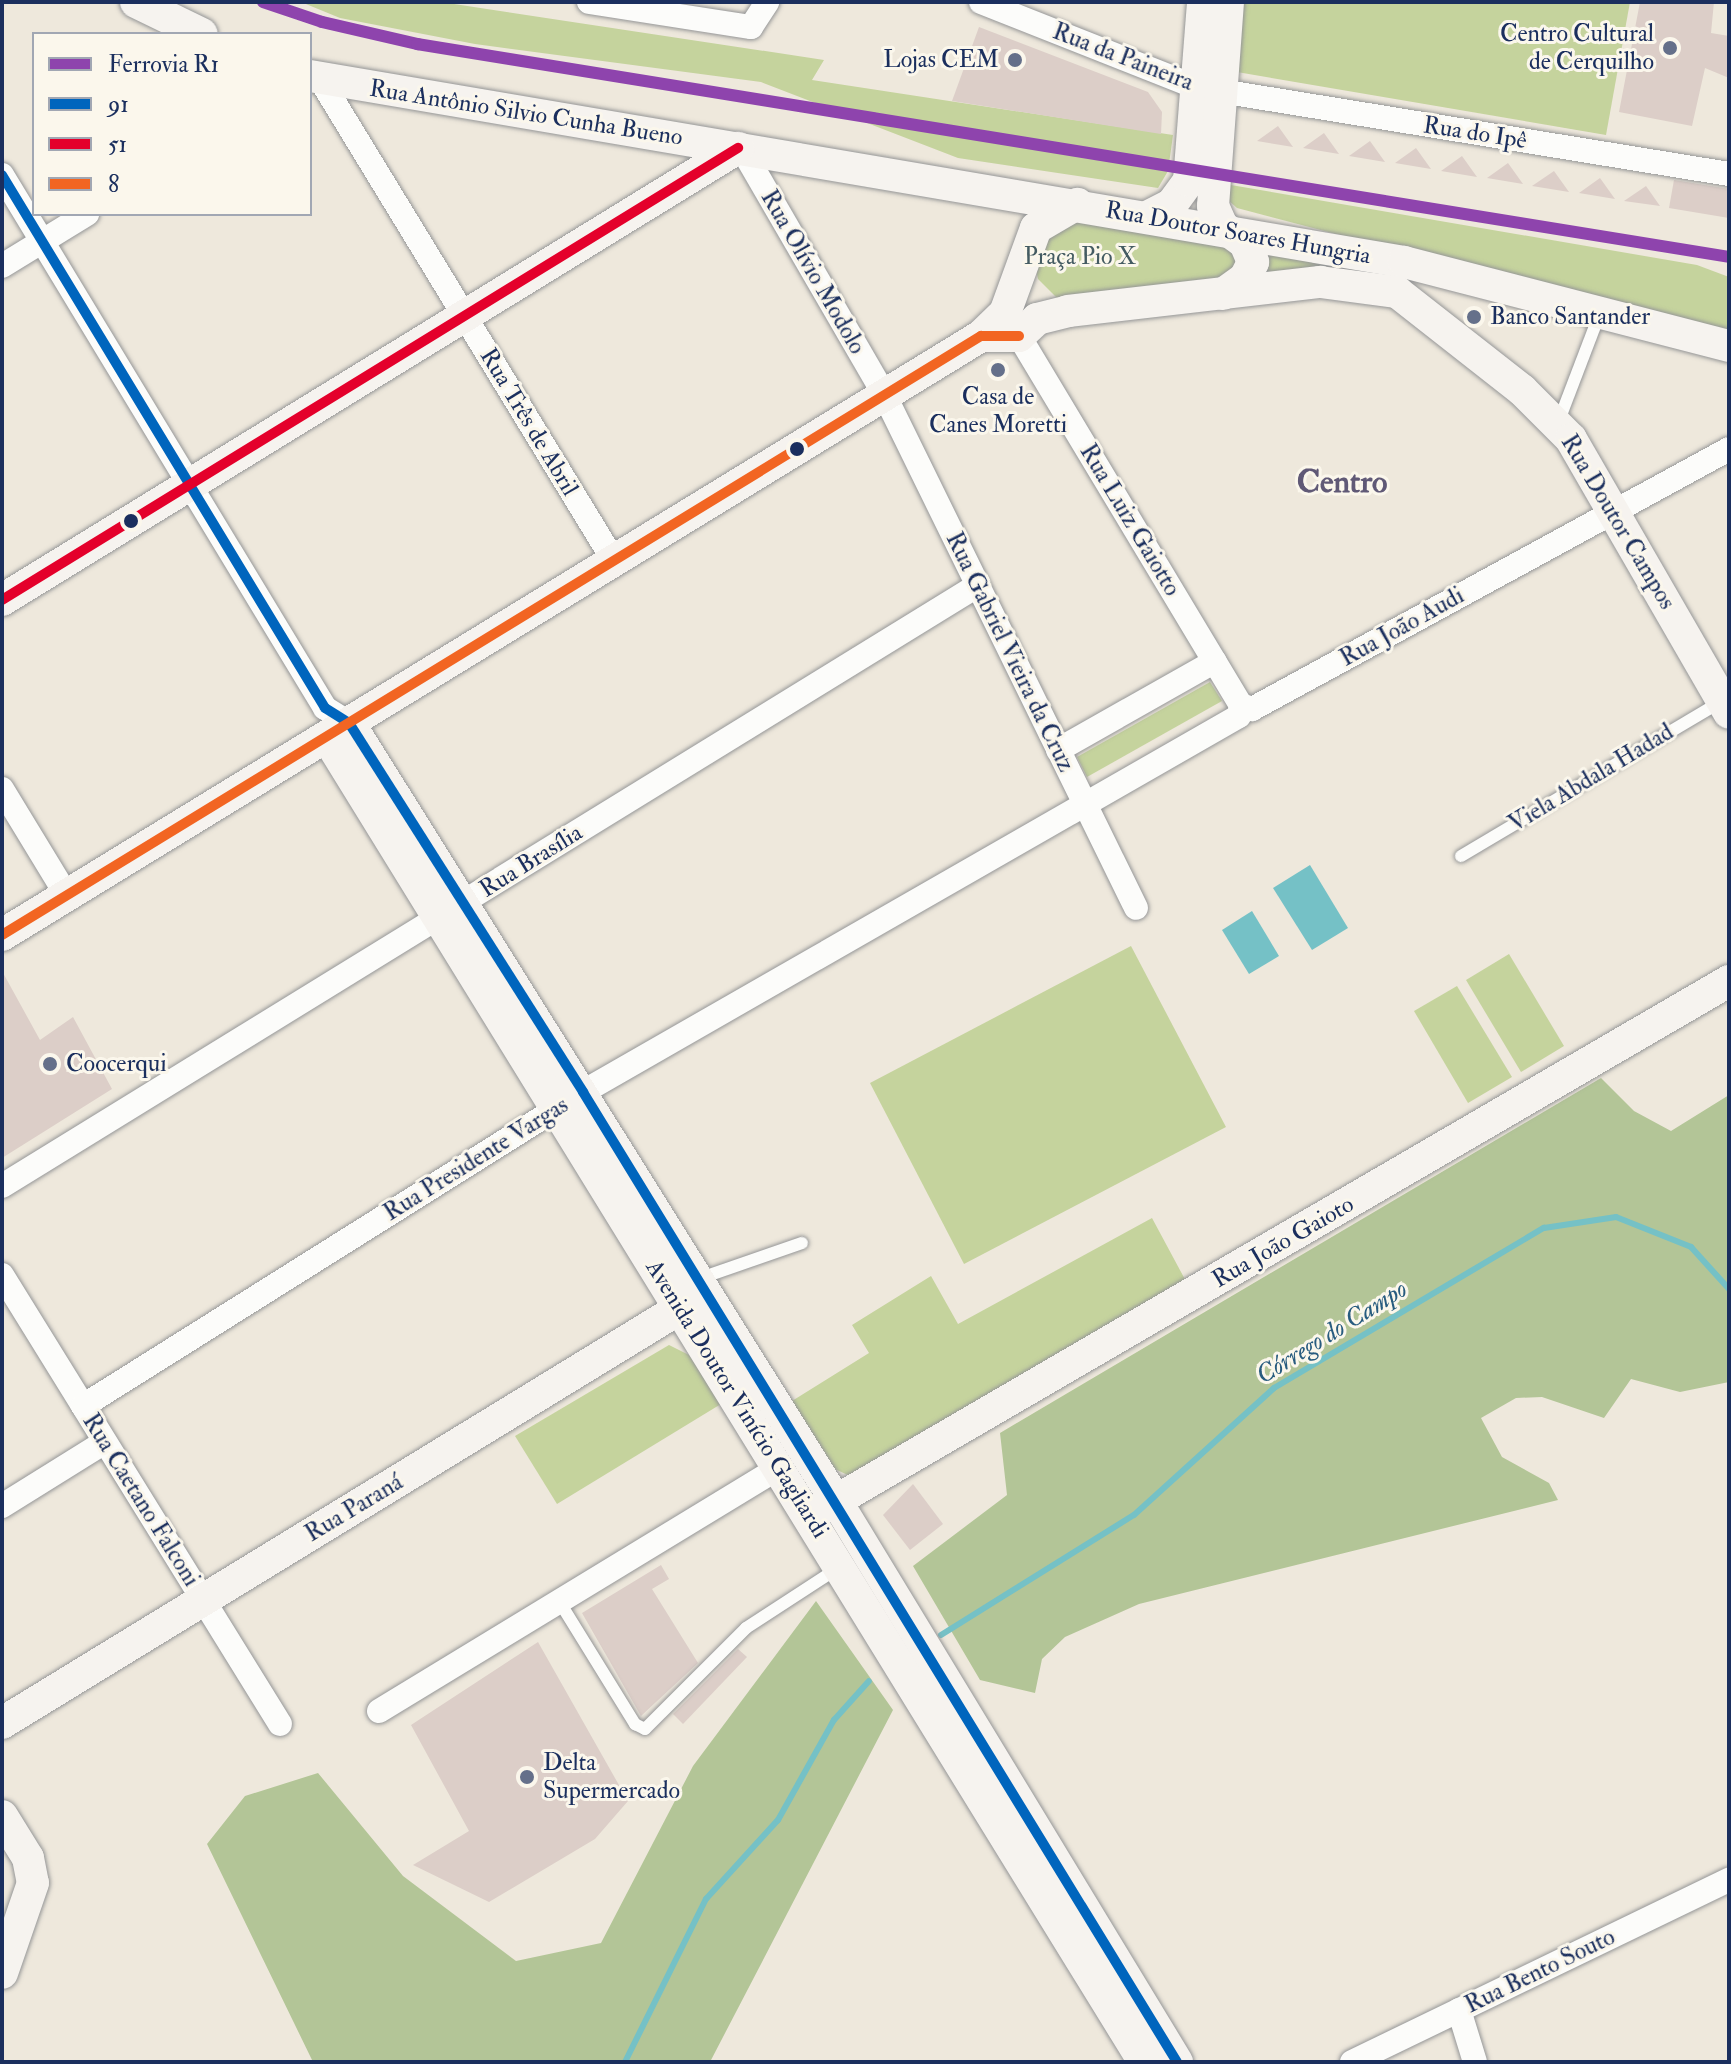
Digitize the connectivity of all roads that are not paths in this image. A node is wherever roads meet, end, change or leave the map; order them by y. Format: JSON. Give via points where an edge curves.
{"nodes":[{"id":1,"x":136,"y":2,"type":"edge"},
{"id":2,"x":589,"y":2,"type":"edge"},
{"id":3,"x":767,"y":2,"type":"edge"},
{"id":4,"x":981,"y":2,"type":"edge"},
{"id":5,"x":1203,"y":2,"type":"edge"},
{"id":6,"x":1228,"y":2,"type":"edge"},
{"id":7,"x":198,"y":32,"type":"edge"},
{"id":8,"x":313,"y":77,"type":"edge"},
{"id":9,"x":1209,"y":89,"type":"junction"},
{"id":10,"x":672,"y":137,"type":"junction"},
{"id":11,"x":740,"y":148,"type":"junction"},
{"id":12,"x":1729,"y":174,"type":"edge"},
{"id":13,"x":2,"y":175,"type":"edge"},
{"id":14,"x":1214,"y":190,"type":"junction"},
{"id":15,"x":1006,"y":193,"type":"junction"},
{"id":16,"x":665,"y":194,"type":"junction"},
{"id":17,"x":1077,"y":204,"type":"junction"},
{"id":18,"x":84,"y":216,"type":"edge"},
{"id":19,"x":1147,"y":217,"type":"junction"},
{"id":20,"x":1233,"y":234,"type":"junction"},
{"id":21,"x":42,"y":241,"type":"junction"},
{"id":22,"x":1024,"y":260,"type":"junction"},
{"id":23,"x":1404,"y":262,"type":"junction"},
{"id":24,"x":2,"y":266,"type":"edge"},
{"id":25,"x":1223,"y":294,"type":"junction"},
{"id":26,"x":1601,"y":309,"type":"junction"},
{"id":27,"x":1068,"y":311,"type":"junction"},
{"id":28,"x":465,"y":316,"type":"junction"},
{"id":29,"x":981,"y":336,"type":"junction"},
{"id":30,"x":1019,"y":336,"type":"junction"},
{"id":31,"x":1729,"y":346,"type":"edge"},
{"id":32,"x":885,"y":396,"type":"junction"},
{"id":33,"x":1558,"y":423,"type":"junction"},
{"id":34,"x":1729,"y":449,"type":"edge"},
{"id":35,"x":190,"y":485,"type":"junction"},
{"id":36,"x":1614,"y":509,"type":"junction"},
{"id":37,"x":614,"y":561,"type":"junction"},
{"id":38,"x":978,"y":585,"type":"junction"},
{"id":39,"x":2,"y":600,"type":"edge"},
{"id":40,"x":1215,"y":661,"type":"junction"},
{"id":41,"x":1241,"y":705,"type":"junction"},
{"id":42,"x":1726,"y":707,"type":"edge"},
{"id":43,"x":334,"y":723,"type":"junction"},
{"id":44,"x":1058,"y":750,"type":"junction"},
{"id":45,"x":2,"y":789,"type":"edge"},
{"id":46,"x":1085,"y":804,"type":"junction"},
{"id":47,"x":1461,"y":856,"type":"dead end"},
{"id":48,"x":67,"y":896,"type":"junction"},
{"id":49,"x":1136,"y":908,"type":"dead end"},
{"id":50,"x":451,"y":910,"type":"junction"},
{"id":51,"x":2,"y":935,"type":"edge"},
{"id":52,"x":1729,"y":981,"type":"edge"},
{"id":53,"x":570,"y":1100,"type":"junction"},
{"id":54,"x":2,"y":1186,"type":"edge"},
{"id":55,"x":802,"y":1243,"type":"dead end"},
{"id":56,"x":2,"y":1275,"type":"edge"},
{"id":57,"x":695,"y":1293,"type":"junction"},
{"id":58,"x":83,"y":1406,"type":"junction"},
{"id":59,"x":105,"y":1442,"type":"junction"},
{"id":60,"x":814,"y":1465,"type":"junction"},
{"id":61,"x":780,"y":1467,"type":"junction"},
{"id":62,"x":838,"y":1504,"type":"junction"},
{"id":63,"x":803,"y":1505,"type":"junction"},
{"id":64,"x":2,"y":1506,"type":"edge"},
{"id":65,"x":841,"y":1566,"type":"junction"},
{"id":66,"x":203,"y":1600,"type":"junction"},
{"id":67,"x":559,"y":1601,"type":"junction"},
{"id":68,"x":379,"y":1711,"type":"dead end"},
{"id":69,"x":2,"y":1723,"type":"edge"},
{"id":70,"x":280,"y":1724,"type":"dead end"},
{"id":71,"x":2,"y":1816,"type":"edge"},
{"id":72,"x":1035,"y":1850,"type":"junction"},
{"id":73,"x":1729,"y":1880,"type":"edge"},
{"id":74,"x":4,"y":1960,"type":"edge"},
{"id":75,"x":1459,"y":2010,"type":"junction"},
{"id":76,"x":1144,"y":2062,"type":"edge"},
{"id":77,"x":1177,"y":2062,"type":"edge"},
{"id":78,"x":1352,"y":2062,"type":"edge"},
{"id":79,"x":1475,"y":2062,"type":"edge"}],
"edges":[{"from":1,"to":7,"type":"street"},
{"from":2,"to":3,"type":"street","via":[[751,27]]},
{"from":4,"to":9,"type":"street","name":"Rua da Paineira"},
{"from":5,"to":9,"type":"street"},
{"from":6,"to":9,"type":"street"},
{"from":8,"to":10,"type":"street","name":"Rua Antônio Silvio Cunha Bueno"},
{"from":8,"to":28,"type":"street","name":"Rua Três de Abril"},
{"from":9,"to":12,"type":"street","name":"Rua do Ipê"},
{"from":9,"to":14,"type":"street"},
{"from":9,"to":19,"type":"street","via":[[1189,181],[1172,204]]},
{"from":10,"to":11,"type":"street","name":"Rua Antônio Silvio Cunha Bueno"},
{"from":10,"to":16,"type":"street","via":[[676,168]]},
{"from":11,"to":15,"type":"street","name":"Rua Doutor Soares Hungria"},
{"from":11,"to":16,"type":"street"},
{"from":11,"to":32,"type":"street","name":"Rua Olívio Modolo"},
{"from":13,"to":21,"type":"street"},
{"from":14,"to":20,"type":"street","via":[[1216,218]]},
{"from":14,"to":23,"type":"street","via":[[1220,206],[1232,216]]},
{"from":15,"to":17,"type":"street","name":"Rua Doutor Soares Hungria"},
{"from":15,"to":22,"type":"street","via":[[1023,211]]},
{"from":16,"to":28,"type":"street"},
{"from":17,"to":19,"type":"street","name":"Rua Doutor Soares Hungria"},
{"from":17,"to":22,"type":"street","via":[[1036,228]]},
{"from":18,"to":21,"type":"street"},
{"from":19,"to":20,"type":"street","name":"Rua Doutor Soares Hungria"},
{"from":20,"to":23,"type":"street","name":"Rua Doutor Soares Hungria"},
{"from":20,"to":25,"type":"street","via":[[1253,262],[1245,278]]},
{"from":21,"to":24,"type":"street"},
{"from":21,"to":35,"type":"street"},
{"from":22,"to":27,"type":"street","via":[[1038,294]]},
{"from":22,"to":29,"type":"street","via":[[1005,313]]},
{"from":23,"to":26,"type":"street","name":"Rua Doutor Soares Hungria"},
{"from":25,"to":27,"type":"street"},
{"from":25,"to":33,"type":"street","name":"Rua Doutor Campos","via":[[1356,283],[1397,292]]},
{"from":26,"to":31,"type":"street","name":"Rua Doutor Soares Hungria"},
{"from":26,"to":33,"type":"lane"},
{"from":27,"to":30,"type":"street","via":[[1037,319]]},
{"from":28,"to":35,"type":"street"},
{"from":28,"to":37,"type":"street","name":"Rua Três de Abril"},
{"from":29,"to":30,"type":"street"},
{"from":29,"to":32,"type":"street"},
{"from":30,"to":40,"type":"street","name":"Rua Luiz Gaiotto"},
{"from":32,"to":37,"type":"street"},
{"from":32,"to":38,"type":"street","name":"Rua Gabriel Vieira da Cruz"},
{"from":33,"to":36,"type":"street","name":"Rua Doutor Campos"},
{"from":34,"to":36,"type":"street","name":"Rua João Audi"},
{"from":35,"to":39,"type":"street"},
{"from":35,"to":43,"type":"street"},
{"from":36,"to":41,"type":"street","name":"Rua João Audi","via":[[1252,709]]},
{"from":36,"to":42,"type":"street","name":"Rua Doutor Campos"},
{"from":37,"to":43,"type":"street"},
{"from":38,"to":44,"type":"street","name":"Rua Gabriel Vieira da Cruz"},
{"from":38,"to":50,"type":"street","name":"Rua Brasília"},
{"from":40,"to":41,"type":"street","name":"Rua Luiz Gaiotto"},
{"from":40,"to":44,"type":"street"},
{"from":41,"to":46,"type":"street","name":"Rua João Audi","via":[[1239,716]]},
{"from":42,"to":47,"type":"lane","name":"Viela Abdala Hadad"},
{"from":43,"to":48,"type":"street"},
{"from":43,"to":50,"type":"street","name":"Avenida Doutor Vinício Gagliardi"},
{"from":44,"to":46,"type":"street","name":"Rua Gabriel Vieira da Cruz"},
{"from":45,"to":48,"type":"street"},
{"from":46,"to":49,"type":"street","name":"Rua Gabriel Vieira da Cruz"},
{"from":46,"to":53,"type":"street","name":"Rua Presidente Vargas"},
{"from":48,"to":51,"type":"street"},
{"from":50,"to":53,"type":"street","name":"Avenida Doutor Vinício Gagliardi"},
{"from":50,"to":54,"type":"street","name":"Rua Brasília"},
{"from":52,"to":62,"type":"street","name":"Rua João Gaioto"},
{"from":53,"to":57,"type":"street","name":"Avenida Doutor Vinício Gagliardi"},
{"from":53,"to":58,"type":"street","name":"Rua Presidente Vargas"},
{"from":55,"to":57,"type":"lane"},
{"from":56,"to":58,"type":"street","name":"Rua Caetano Falconi"},
{"from":57,"to":60,"type":"street","name":"Avenida Doutor Vinício Gagliardi"},
{"from":57,"to":61,"type":"street","name":"Avenida Doutor Vinício Gagliardi"},
{"from":57,"to":66,"type":"street","name":"Rua Paraná"},
{"from":58,"to":59,"type":"street","name":"Rua Caetano Falconi"},
{"from":59,"to":64,"type":"street"},
{"from":59,"to":66,"type":"street","name":"Rua Caetano Falconi"},
{"from":60,"to":61,"type":"street","via":[[790,1461]]},
{"from":60,"to":62,"type":"street","name":"Avenida Doutor Vinício Gagliardi"},
{"from":61,"to":63,"type":"street","name":"Avenida Doutor Vinício Gagliardi"},
{"from":61,"to":67,"type":"street"},
{"from":62,"to":63,"type":"street","via":[[827,1509]]},
{"from":62,"to":72,"type":"street","name":"Avenida Doutor Vinício Gagliardi"},
{"from":63,"to":65,"type":"street","name":"Avenida Doutor Vinício Gagliardi"},
{"from":65,"to":67,"type":"lane","via":[[746,1628],[645,1729],[637,1727]]},
{"from":65,"to":72,"type":"street","name":"Avenida Doutor Vinício Gagliardi"},
{"from":66,"to":69,"type":"street","name":"Rua Paraná"},
{"from":66,"to":70,"type":"street","name":"Rua Caetano Falconi"},
{"from":67,"to":68,"type":"street"},
{"from":71,"to":74,"type":"street","via":[[33,1870]]},
{"from":72,"to":76,"type":"street","name":"Avenida Doutor Vinício Gagliardi"},
{"from":72,"to":77,"type":"street","name":"Avenida Doutor Vinício Gagliardi"},
{"from":73,"to":75,"type":"street","name":"Rua Bento Souto"},
{"from":75,"to":78,"type":"street","name":"Rua Bento Souto"},
{"from":75,"to":79,"type":"street"}]}
